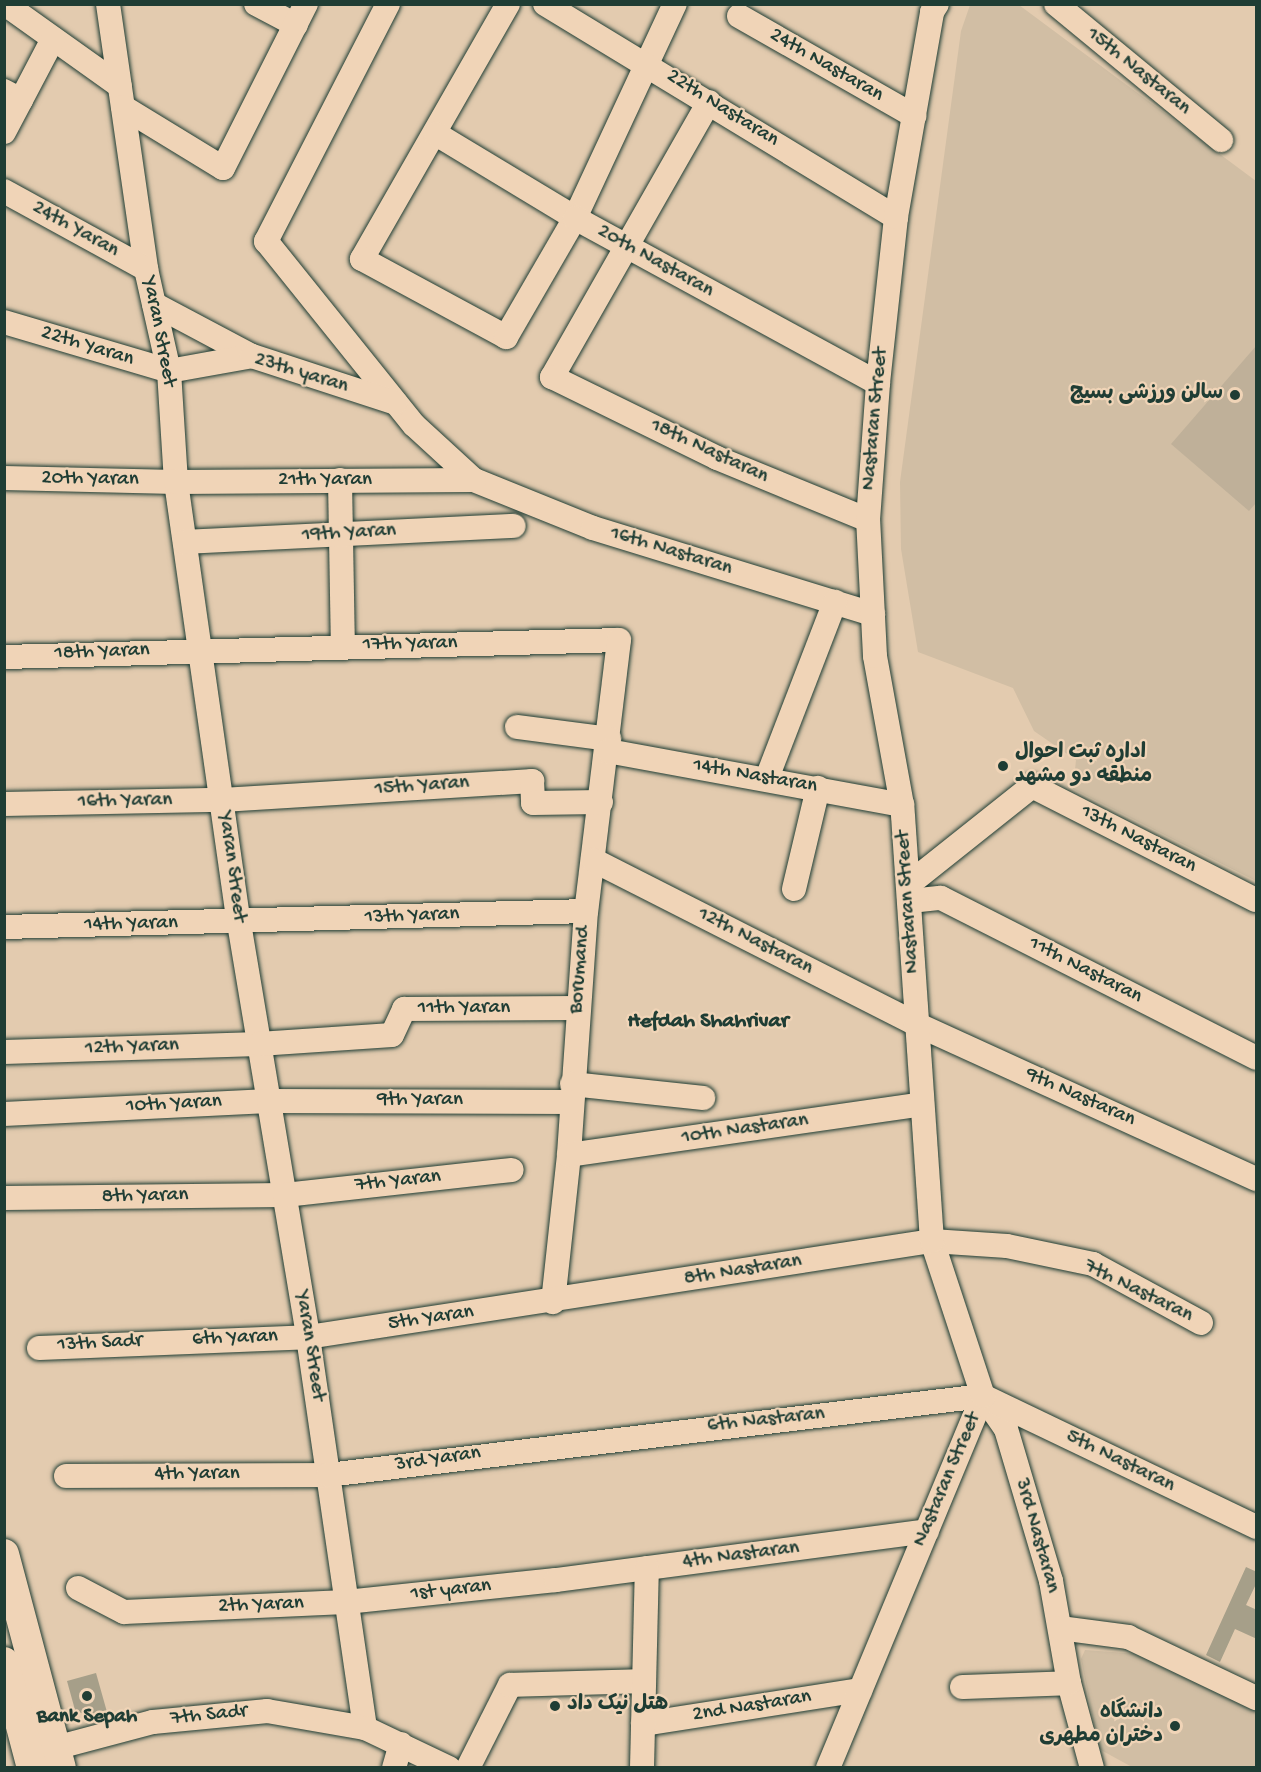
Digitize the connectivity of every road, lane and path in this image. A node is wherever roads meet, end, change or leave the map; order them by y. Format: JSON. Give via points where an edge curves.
{"nodes":[{"id":1,"x":5,"y":4,"type":"edge"},
{"id":2,"x":108,"y":4,"type":"edge"},
{"id":3,"x":256,"y":4,"type":"edge"},
{"id":4,"x":388,"y":4,"type":"edge"},
{"id":5,"x":508,"y":4,"type":"edge"},
{"id":6,"x":545,"y":4,"type":"edge"},
{"id":7,"x":675,"y":4,"type":"edge"},
{"id":8,"x":1056,"y":4,"type":"edge"},
{"id":9,"x":930,"y":7,"type":"edge"},
{"id":10,"x":301,"y":15,"type":"edge"},
{"id":11,"x":739,"y":16,"type":"dead end"},
{"id":12,"x":53,"y":39,"type":"junction"},
{"id":13,"x":647,"y":63,"type":"junction"},
{"id":14,"x":13,"y":95,"type":"edge"},
{"id":15,"x":121,"y":97,"type":"junction"},
{"id":16,"x":709,"y":102,"type":"junction"},
{"id":17,"x":914,"y":116,"type":"junction"},
{"id":18,"x":4,"y":132,"type":"edge"},
{"id":19,"x":436,"y":134,"type":"junction"},
{"id":20,"x":1221,"y":140,"type":"dead end"},
{"id":21,"x":4,"y":191,"type":"edge"},
{"id":22,"x":896,"y":217,"type":"junction"},
{"id":23,"x":575,"y":218,"type":"junction"},
{"id":24,"x":627,"y":246,"type":"junction"},
{"id":25,"x":146,"y":269,"type":"junction"},
{"id":26,"x":154,"y":304,"type":"junction"},
{"id":27,"x":4,"y":322,"type":"edge"},
{"id":28,"x":252,"y":356,"type":"junction"},
{"id":29,"x":169,"y":371,"type":"junction"},
{"id":30,"x":878,"y":383,"type":"junction"},
{"id":31,"x":396,"y":403,"type":"junction"},
{"id":32,"x":4,"y":478,"type":"edge"},
{"id":33,"x":340,"y":480,"type":"junction"},
{"id":34,"x":474,"y":480,"type":"junction"},
{"id":35,"x":176,"y":482,"type":"junction"},
{"id":36,"x":868,"y":520,"type":"junction"},
{"id":37,"x":514,"y":526,"type":"dead end"},
{"id":38,"x":341,"y":534,"type":"junction"},
{"id":39,"x":185,"y":542,"type":"junction"},
{"id":40,"x":834,"y":602,"type":"junction"},
{"id":41,"x":873,"y":614,"type":"junction"},
{"id":42,"x":619,"y":640,"type":"joint"},
{"id":43,"x":343,"y":646,"type":"junction"},
{"id":44,"x":200,"y":650,"type":"junction"},
{"id":45,"x":4,"y":657,"type":"edge"},
{"id":46,"x":517,"y":727,"type":"dead end"},
{"id":47,"x":609,"y":745,"type":"junction"},
{"id":48,"x":767,"y":778,"type":"junction"},
{"id":49,"x":818,"y":788,"type":"junction"},
{"id":50,"x":222,"y":800,"type":"junction"},
{"id":51,"x":601,"y":802,"type":"junction"},
{"id":52,"x":16,"y":804,"type":"edge"},
{"id":53,"x":902,"y":806,"type":"junction"},
{"id":54,"x":593,"y":860,"type":"junction"},
{"id":55,"x":794,"y":889,"type":"dead end"},
{"id":56,"x":910,"y":893,"type":"junction"},
{"id":57,"x":1257,"y":900,"type":"edge"},
{"id":58,"x":586,"y":911,"type":"junction"},
{"id":59,"x":239,"y":923,"type":"junction"},
{"id":60,"x":14,"y":927,"type":"edge"},
{"id":61,"x":578,"y":1008,"type":"junction"},
{"id":62,"x":916,"y":1024,"type":"junction"},
{"id":63,"x":259,"y":1044,"type":"junction"},
{"id":64,"x":4,"y":1052,"type":"edge"},
{"id":65,"x":1257,"y":1058,"type":"edge"},
{"id":66,"x":572,"y":1093,"type":"junction"},
{"id":67,"x":703,"y":1098,"type":"dead end"},
{"id":68,"x":269,"y":1101,"type":"junction"},
{"id":69,"x":921,"y":1104,"type":"junction"},
{"id":70,"x":4,"y":1114,"type":"edge"},
{"id":71,"x":569,"y":1155,"type":"junction"},
{"id":72,"x":512,"y":1170,"type":"dead end"},
{"id":73,"x":1250,"y":1176,"type":"edge"},
{"id":74,"x":285,"y":1195,"type":"junction"},
{"id":75,"x":4,"y":1198,"type":"edge"},
{"id":76,"x":932,"y":1241,"type":"junction"},
{"id":77,"x":553,"y":1302,"type":"junction"},
{"id":78,"x":1201,"y":1323,"type":"dead end"},
{"id":79,"x":308,"y":1337,"type":"junction"},
{"id":80,"x":161,"y":1341,"type":"joint"},
{"id":81,"x":39,"y":1348,"type":"dead end"},
{"id":82,"x":983,"y":1396,"type":"junction"},
{"id":83,"x":1013,"y":1422,"type":"junction"},
{"id":84,"x":548,"y":1446,"type":"joint"},
{"id":85,"x":328,"y":1475,"type":"junction"},
{"id":86,"x":66,"y":1476,"type":"dead end"},
{"id":87,"x":1257,"y":1527,"type":"edge"},
{"id":88,"x":927,"y":1531,"type":"junction"},
{"id":89,"x":4,"y":1554,"type":"edge"},
{"id":90,"x":647,"y":1568,"type":"junction"},
{"id":91,"x":556,"y":1580,"type":"joint"},
{"id":92,"x":78,"y":1588,"type":"dead end"},
{"id":93,"x":346,"y":1602,"type":"junction"},
{"id":94,"x":1060,"y":1628,"type":"junction"},
{"id":95,"x":7,"y":1679,"type":"edge"},
{"id":96,"x":644,"y":1681,"type":"junction"},
{"id":97,"x":1069,"y":1683,"type":"junction"},
{"id":98,"x":962,"y":1687,"type":"dead end"},
{"id":99,"x":861,"y":1689,"type":"junction"},
{"id":100,"x":1257,"y":1698,"type":"edge"},
{"id":101,"x":644,"y":1724,"type":"junction"},
{"id":102,"x":365,"y":1728,"type":"junction"},
{"id":103,"x":401,"y":1743,"type":"junction"},
{"id":104,"x":45,"y":1760,"type":"edge"},
{"id":105,"x":394,"y":1767,"type":"edge"},
{"id":106,"x":449,"y":1767,"type":"edge"},
{"id":107,"x":468,"y":1767,"type":"edge"},
{"id":108,"x":642,"y":1767,"type":"edge"},
{"id":109,"x":828,"y":1767,"type":"edge"},
{"id":110,"x":1092,"y":1767,"type":"edge"}],
"edges":[{"from":1,"to":12,"type":"street"},
{"from":2,"to":15,"type":"street","name":"Yaran Street"},
{"from":3,"to":10,"type":"street"},
{"from":4,"to":31,"type":"street","via":[[266,241]]},
{"from":5,"to":19,"type":"street"},
{"from":6,"to":13,"type":"street","name":"22th Nastaran"},
{"from":7,"to":13,"type":"street"},
{"from":8,"to":20,"type":"street","name":"15th Nastaran"},
{"from":9,"to":17,"type":"street","name":"Nastaran Street"},
{"from":10,"to":15,"type":"street","via":[[223,168]]},
{"from":11,"to":17,"type":"street","name":"24th Nastaran"},
{"from":12,"to":14,"type":"street"},
{"from":12,"to":15,"type":"street"},
{"from":13,"to":16,"type":"street","name":"22th Nastaran"},
{"from":13,"to":23,"type":"street"},
{"from":14,"to":18,"type":"street"},
{"from":15,"to":25,"type":"street","name":"Yaran Street"},
{"from":16,"to":22,"type":"street","name":"22th Nastaran"},
{"from":16,"to":24,"type":"street"},
{"from":17,"to":22,"type":"street","name":"Nastaran Street"},
{"from":19,"to":23,"type":"street","name":"20th Nastaran"},
{"from":19,"to":23,"type":"street","via":[[362,259],[506,337]]},
{"from":21,"to":25,"type":"street","name":"24th Yaran"},
{"from":22,"to":30,"type":"street","name":"Nastaran Street"},
{"from":23,"to":24,"type":"street","name":"20th Nastaran"},
{"from":24,"to":30,"type":"street","name":"20th Nastaran"},
{"from":24,"to":36,"type":"street","name":"18th Nastaran","via":[[552,376],[717,458]]},
{"from":25,"to":26,"type":"street","name":"Yaran Street"},
{"from":26,"to":28,"type":"street"},
{"from":26,"to":29,"type":"street","name":"Yaran Street"},
{"from":27,"to":29,"type":"street","name":"22th Yaran"},
{"from":28,"to":29,"type":"street","name":"23th yaran"},
{"from":28,"to":31,"type":"street","name":"23th yaran"},
{"from":29,"to":35,"type":"street","name":"Yaran Street"},
{"from":30,"to":36,"type":"street","name":"Nastaran Street"},
{"from":31,"to":34,"type":"street","via":[[414,425]]},
{"from":32,"to":35,"type":"street","name":"20th Yaran"},
{"from":33,"to":34,"type":"street","name":"21th Yaran"},
{"from":33,"to":35,"type":"street","name":"21th Yaran"},
{"from":33,"to":38,"type":"street"},
{"from":34,"to":40,"type":"street","name":"16th Nastaran","via":[[593,528]]},
{"from":35,"to":39,"type":"street","name":"Yaran Street"},
{"from":36,"to":41,"type":"street","name":"Nastaran Street"},
{"from":37,"to":38,"type":"street","name":"19th Yaran"},
{"from":38,"to":39,"type":"street","name":"19th Yaran"},
{"from":38,"to":43,"type":"street"},
{"from":39,"to":44,"type":"street","name":"Yaran Street"},
{"from":40,"to":41,"type":"street","name":"16th Nastaran"},
{"from":40,"to":48,"type":"street"},
{"from":41,"to":53,"type":"street","name":"Nastaran Street","via":[[875,656]]},
{"from":42,"to":43,"type":"street","name":"17th Yaran"},
{"from":42,"to":47,"type":"street","name":"Borumand"},
{"from":43,"to":44,"type":"street","name":"17th Yaran"},
{"from":44,"to":45,"type":"street","name":"18th Yaran"},
{"from":44,"to":50,"type":"street","name":"Yaran Street"},
{"from":46,"to":47,"type":"street","name":"14th Nastaran"},
{"from":47,"to":48,"type":"street","name":"14th Nastaran"},
{"from":47,"to":51,"type":"street","name":"Borumand"},
{"from":48,"to":49,"type":"street","name":"14th Nastaran"},
{"from":49,"to":53,"type":"street","name":"14th Nastaran"},
{"from":49,"to":55,"type":"street"},
{"from":50,"to":51,"type":"street","name":"15th Yaran","via":[[532,781],[533,803]]},
{"from":50,"to":52,"type":"street","name":"16th Yaran"},
{"from":50,"to":59,"type":"street","name":"Yaran Street"},
{"from":51,"to":54,"type":"street","name":"Borumand"},
{"from":53,"to":56,"type":"street","name":"Nastaran Street"},
{"from":54,"to":58,"type":"street","name":"Borumand"},
{"from":54,"to":62,"type":"street","name":"12th Nastaran"},
{"from":56,"to":57,"type":"street","name":"13th Nastaran","via":[[1032,786]]},
{"from":56,"to":62,"type":"street","name":"Nastaran Street"},
{"from":56,"to":65,"type":"street","name":"11th Nastaran","via":[[941,898]]},
{"from":58,"to":59,"type":"street","name":"13th Yaran"},
{"from":58,"to":61,"type":"street","name":"Borumand"},
{"from":59,"to":60,"type":"street","name":"14th Yaran"},
{"from":59,"to":63,"type":"street","name":"Yaran Street"},
{"from":61,"to":63,"type":"street","name":"11th Yaran","via":[[404,1009],[392,1035]]},
{"from":61,"to":66,"type":"street","name":"Borumand"},
{"from":62,"to":69,"type":"street","name":"Nastaran Street"},
{"from":62,"to":73,"type":"street","name":"9th Nastaran"},
{"from":63,"to":64,"type":"street","name":"12th Yaran"},
{"from":63,"to":68,"type":"street","name":"Yaran Street"},
{"from":66,"to":67,"type":"street","name":"9th Yaran"},
{"from":66,"to":68,"type":"street","name":"9th Yaran"},
{"from":66,"to":71,"type":"street","name":"Borumand"},
{"from":68,"to":70,"type":"street","name":"10th Yaran"},
{"from":68,"to":74,"type":"street","name":"Yaran Street"},
{"from":69,"to":71,"type":"street","name":"10th Nastaran"},
{"from":69,"to":76,"type":"street","name":"Nastaran Street"},
{"from":71,"to":77,"type":"street","name":"Borumand"},
{"from":72,"to":74,"type":"street","name":"7th Yaran"},
{"from":74,"to":75,"type":"street","name":"8th Yaran"},
{"from":74,"to":79,"type":"street","name":"Yaran Street"},
{"from":76,"to":77,"type":"street","name":"8th Nastaran"},
{"from":76,"to":78,"type":"street","name":"7th Nastaran","via":[[1006,1246],[1093,1264]]},
{"from":76,"to":82,"type":"street","name":"Nastaran Street"},
{"from":77,"to":79,"type":"street","name":"5th Yaran"},
{"from":79,"to":80,"type":"street","name":"6th Yaran"},
{"from":79,"to":85,"type":"street","name":"Yaran Street"},
{"from":80,"to":81,"type":"street","name":"13th Sadr"},
{"from":82,"to":83,"type":"street","name":"3rd Nastaran"},
{"from":82,"to":84,"type":"street","name":"6th Nastaran"},
{"from":82,"to":88,"type":"street","name":"Nastaran Street"},
{"from":83,"to":87,"type":"street","name":"5th Nastaran"},
{"from":83,"to":94,"type":"street","name":"3rd Nastaran"},
{"from":84,"to":85,"type":"street","name":"3rd Yaran"},
{"from":85,"to":86,"type":"street","name":"4th Yaran"},
{"from":85,"to":93,"type":"street","name":"Yaran Street"},
{"from":88,"to":90,"type":"street","name":"4th Nastaran"},
{"from":88,"to":99,"type":"street","name":"Nastaran Street"},
{"from":89,"to":104,"type":"main road"},
{"from":90,"to":91,"type":"street","name":"4th Nastaran"},
{"from":90,"to":96,"type":"street"},
{"from":91,"to":93,"type":"street","name":"1st yaran"},
{"from":92,"to":93,"type":"street","name":"2th Yaran","via":[[124,1612]]},
{"from":93,"to":102,"type":"street","name":"Yaran Street"},
{"from":94,"to":97,"type":"street","name":"3rd Nastaran"},
{"from":94,"to":100,"type":"street","via":[[1128,1636]]},
{"from":95,"to":104,"type":"main road"},
{"from":96,"to":101,"type":"street"},
{"from":96,"to":107,"type":"street","via":[[510,1684]]},
{"from":97,"to":98,"type":"street"},
{"from":97,"to":110,"type":"street","name":"3rd Nastaran"},
{"from":99,"to":101,"type":"street","name":"2nd Nastaran"},
{"from":99,"to":109,"type":"street","name":"Nastaran Street"},
{"from":101,"to":108,"type":"street"},
{"from":102,"to":103,"type":"street","name":"7th Sadr"},
{"from":102,"to":104,"type":"street","name":"7th Sadr","via":[[267,1711],[153,1722]]},
{"from":103,"to":105,"type":"street"},
{"from":103,"to":106,"type":"street","name":"7th Sadr"}]}
